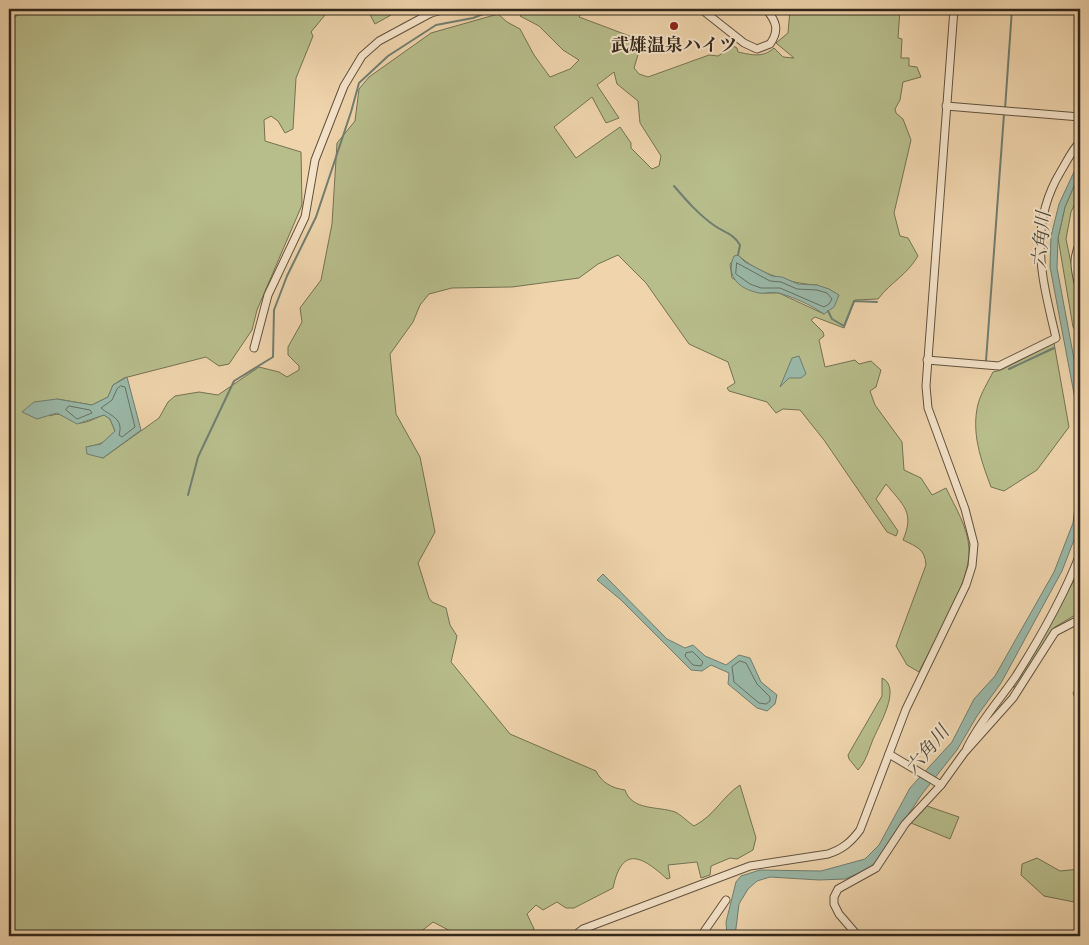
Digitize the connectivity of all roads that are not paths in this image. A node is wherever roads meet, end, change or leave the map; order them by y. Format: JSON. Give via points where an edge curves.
{"nodes":[{"id":1,"x":446,"y":9,"type":"edge"},
{"id":2,"x":701,"y":9,"type":"edge"},
{"id":3,"x":766,"y":9,"type":"edge"},
{"id":4,"x":954,"y":9,"type":"edge"},
{"id":5,"x":430,"y":11,"type":"edge"},
{"id":6,"x":946,"y":106,"type":"junction"},
{"id":7,"x":1080,"y":117,"type":"edge"},
{"id":8,"x":1080,"y":142,"type":"edge"},
{"id":9,"x":1080,"y":243,"type":"edge"},
{"id":10,"x":1080,"y":291,"type":"edge"},
{"id":11,"x":254,"y":348,"type":"dead end"},
{"id":12,"x":927,"y":360,"type":"junction"},
{"id":13,"x":1080,"y":554,"type":"edge"},
{"id":14,"x":1080,"y":618,"type":"edge"},
{"id":15,"x":964,"y":753,"type":"junction"},
{"id":16,"x":889,"y":754,"type":"junction"},
{"id":17,"x":939,"y":783,"type":"junction"},
{"id":18,"x":726,"y":900,"type":"dead end"},
{"id":19,"x":574,"y":936,"type":"edge"},
{"id":20,"x":701,"y":936,"type":"edge"},
{"id":21,"x":858,"y":936,"type":"edge"}],
"edges":[{"from":1,"to":5,"type":"street"},
{"from":2,"to":3,"type":"street","via":[[744,43],[757,49],[770,44],[777,31]]},
{"from":4,"to":6,"type":"street"},
{"from":5,"to":11,"type":"street","via":[[379,41],[362,56],[344,86],[315,160],[305,217],[268,295]]},
{"from":6,"to":7,"type":"street"},
{"from":6,"to":12,"type":"street"},
{"from":8,"to":12,"type":"street","via":[[1050,191],[1040,223],[1040,263],[1056,338],[999,366]]},
{"from":9,"to":10,"type":"street","via":[[1074,254],[1074,263]]},
{"from":12,"to":16,"type":"street","via":[[928,408],[971,526],[974,544],[972,566],[966,585],[906,709]]},
{"from":13,"to":15,"type":"street","via":[[1064,593],[1015,676],[977,727]]},
{"from":14,"to":15,"type":"street","via":[[1055,632],[1013,698]]},
{"from":15,"to":17,"type":"street"},
{"from":16,"to":17,"type":"street"},
{"from":16,"to":19,"type":"street","via":[[860,830],[840,850],[750,866],[584,929]]},
{"from":17,"to":21,"type":"street","via":[[905,824],[876,868],[838,889],[834,904]]},
{"from":18,"to":20,"type":"street"}]}
